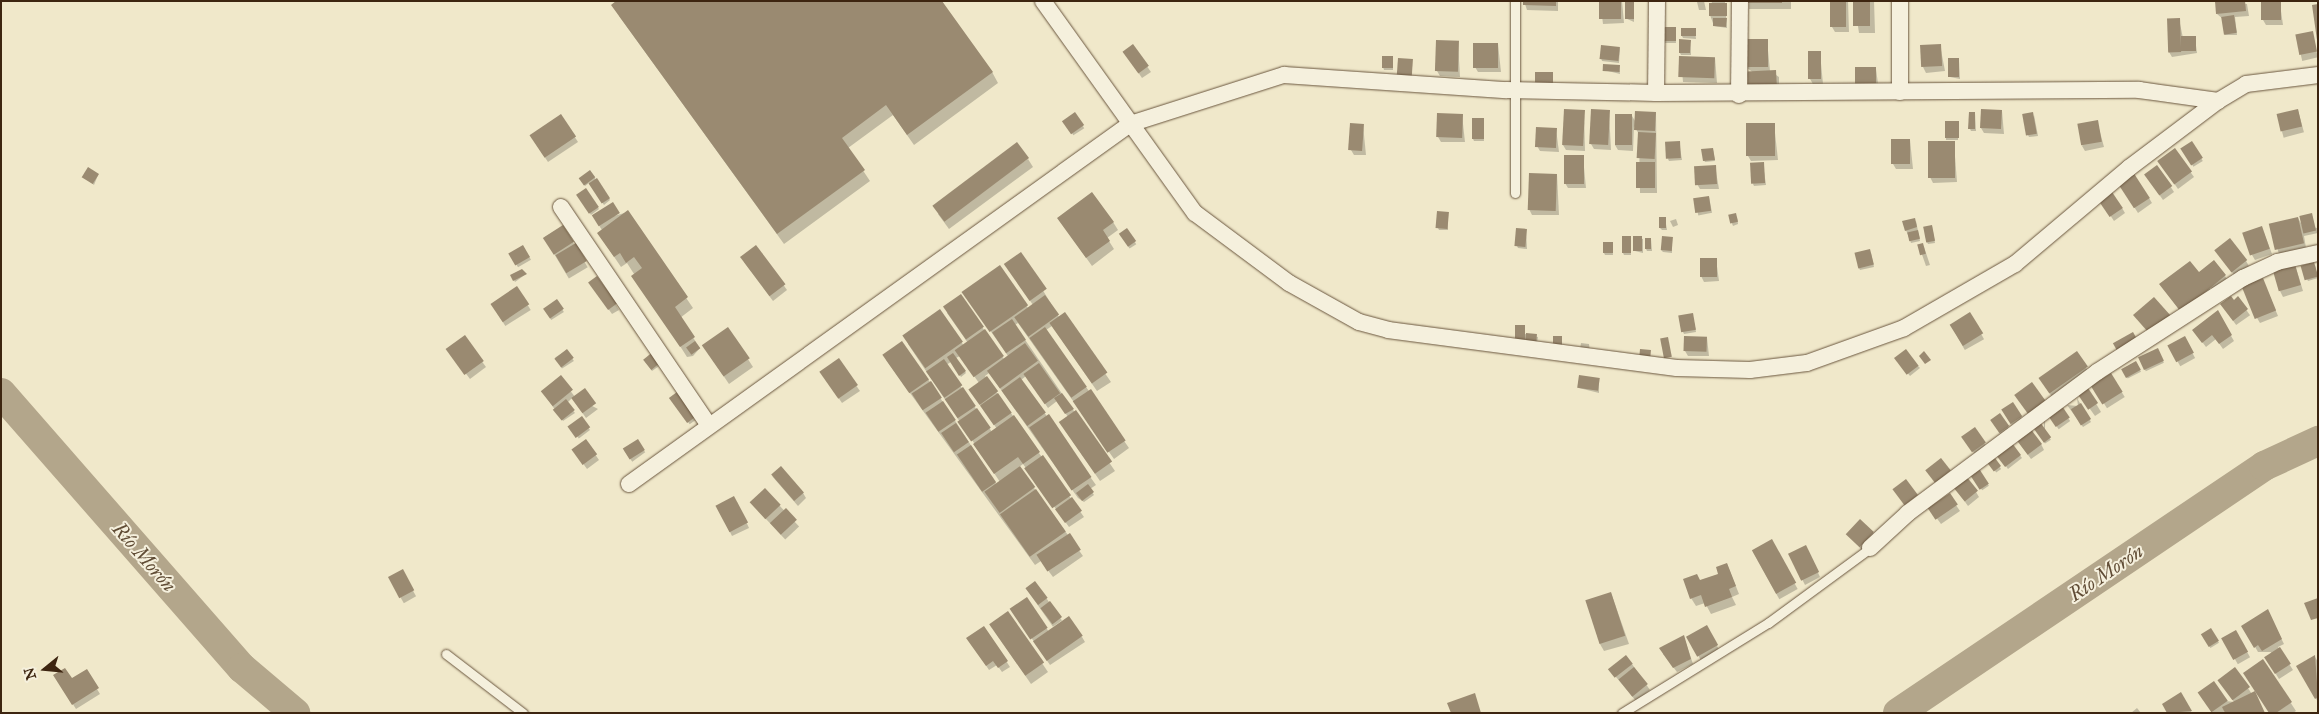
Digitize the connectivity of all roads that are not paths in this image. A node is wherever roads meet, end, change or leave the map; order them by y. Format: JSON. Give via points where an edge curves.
{"nodes":[{"id":1,"x":1043,"y":1,"type":"edge"},
{"id":2,"x":1515,"y":1,"type":"edge"},
{"id":3,"x":1657,"y":1,"type":"edge"},
{"id":4,"x":1740,"y":1,"type":"edge"},
{"id":5,"x":1900,"y":1,"type":"edge"},
{"id":6,"x":2318,"y":75,"type":"edge"},
{"id":7,"x":1516,"y":90,"type":"junction"},
{"id":8,"x":1900,"y":92,"type":"junction"},
{"id":9,"x":1656,"y":93,"type":"junction"},
{"id":10,"x":1739,"y":95,"type":"junction"},
{"id":11,"x":2218,"y":101,"type":"junction"},
{"id":12,"x":1130,"y":124,"type":"junction"},
{"id":13,"x":1515,"y":193,"type":"dead end"},
{"id":14,"x":560,"y":206,"type":"dead end"},
{"id":15,"x":2318,"y":253,"type":"edge"},
{"id":16,"x":709,"y":426,"type":"junction"},
{"id":17,"x":629,"y":484,"type":"dead end"},
{"id":18,"x":1870,"y":548,"type":"joint"},
{"id":19,"x":446,"y":654,"type":"dead end"},
{"id":20,"x":523,"y":713,"type":"edge"},
{"id":21,"x":1622,"y":713,"type":"edge"}],
"edges":[{"from":1,"to":12,"type":"street"},
{"from":2,"to":7,"type":"lane"},
{"from":3,"to":9,"type":"street"},
{"from":4,"to":10,"type":"street"},
{"from":5,"to":8,"type":"street"},
{"from":6,"to":11,"type":"street","via":[[2246,84]]},
{"from":7,"to":9,"type":"street"},
{"from":7,"to":12,"type":"street","via":[[1284,75]]},
{"from":7,"to":13,"type":"lane"},
{"from":8,"to":10,"type":"street"},
{"from":8,"to":11,"type":"street","via":[[2139,90]]},
{"from":9,"to":10,"type":"street"},
{"from":11,"to":12,"type":"street","via":[[2129,168],[2015,264],[1956,301],[1856,348],[1807,363],[1750,370],[1601,361],[1431,338],[1359,322],[1248,257],[1195,213]]},
{"from":12,"to":16,"type":"street"},
{"from":14,"to":16,"type":"street"},
{"from":15,"to":18,"type":"street","via":[[2278,262],[2243,278],[2097,372],[1908,513]]},
{"from":16,"to":17,"type":"street"},
{"from":18,"to":21,"type":"lane","via":[[1768,623]]},
{"from":19,"to":20,"type":"lane"}]}
